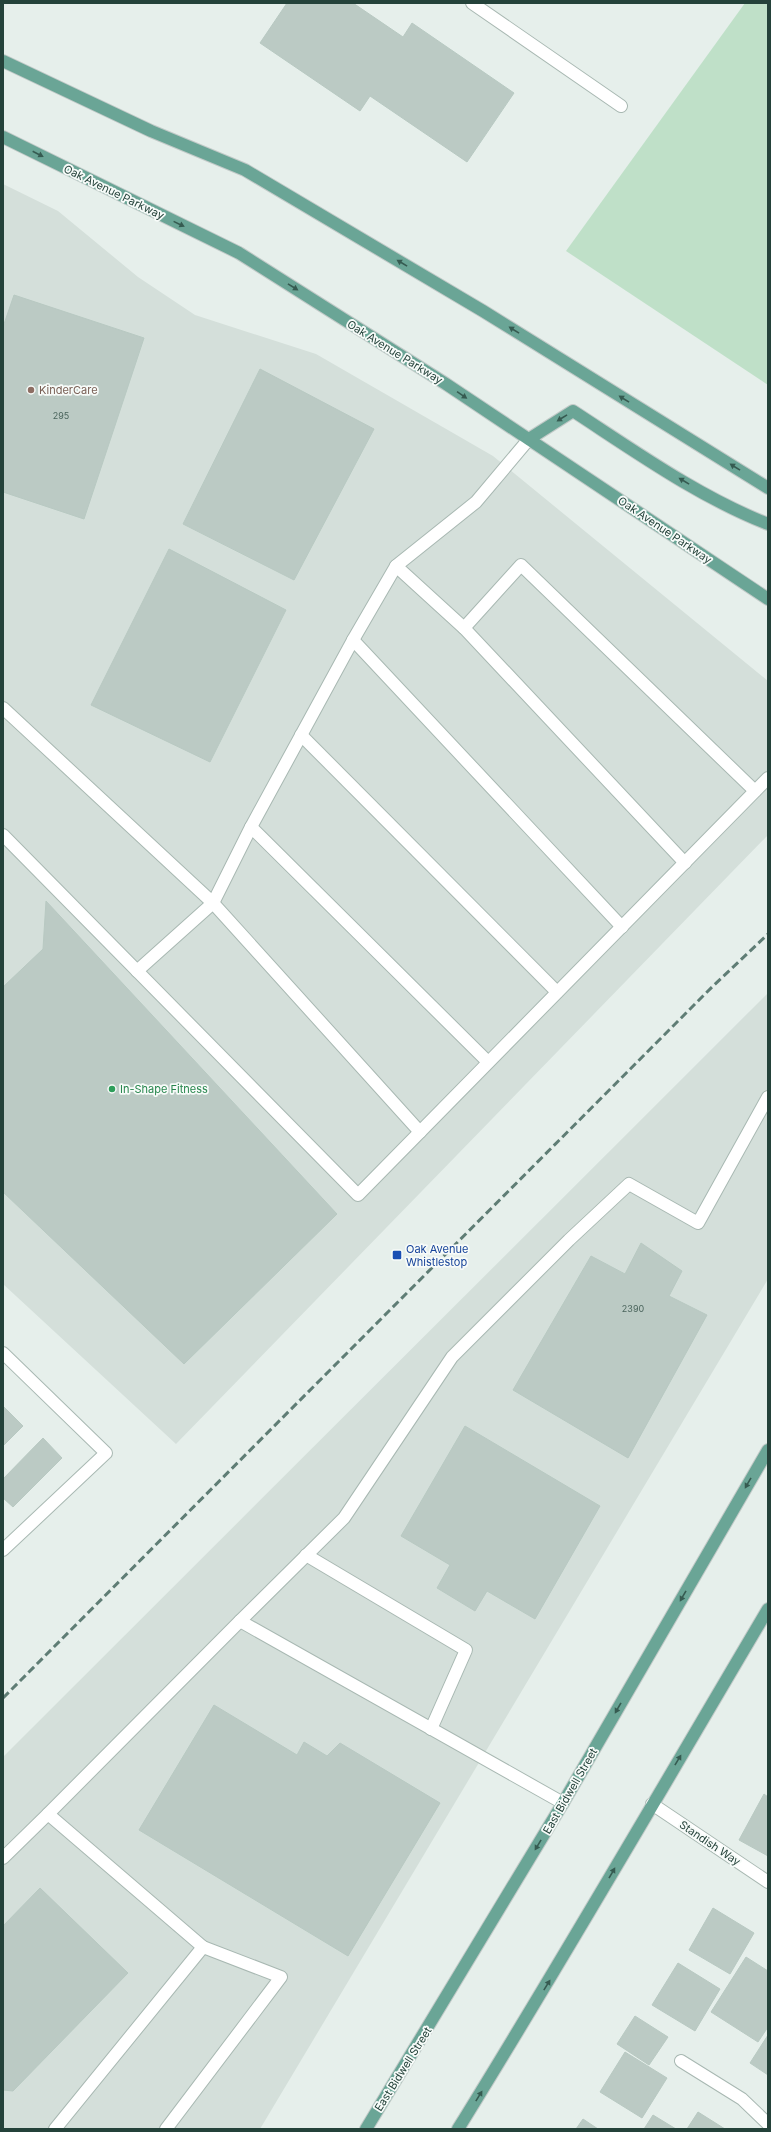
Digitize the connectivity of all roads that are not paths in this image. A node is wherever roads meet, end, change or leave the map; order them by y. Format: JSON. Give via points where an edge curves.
{"nodes":[{"id":1,"x":472,"y":3,"type":"edge"},
{"id":2,"x":3,"y":61,"type":"edge"},
{"id":3,"x":621,"y":106,"type":"dead end"},
{"id":4,"x":3,"y":137,"type":"edge"},
{"id":5,"x":528,"y":439,"type":"junction"},
{"id":6,"x":768,"y":488,"type":"edge"},
{"id":7,"x":768,"y":524,"type":"edge"},
{"id":8,"x":396,"y":566,"type":"junction"},
{"id":9,"x":768,"y":599,"type":"edge"},
{"id":10,"x":464,"y":628,"type":"junction"},
{"id":11,"x":353,"y":640,"type":"junction"},
{"id":12,"x":3,"y":708,"type":"edge"},
{"id":13,"x":301,"y":735,"type":"junction"},
{"id":14,"x":768,"y":778,"type":"edge"},
{"id":15,"x":756,"y":791,"type":"junction"},
{"id":16,"x":251,"y":827,"type":"junction"},
{"id":17,"x":3,"y":835,"type":"edge"},
{"id":18,"x":685,"y":863,"type":"junction"},
{"id":19,"x":213,"y":903,"type":"junction"},
{"id":20,"x":622,"y":927,"type":"junction"},
{"id":21,"x":137,"y":971,"type":"junction"},
{"id":22,"x":557,"y":992,"type":"junction"},
{"id":23,"x":488,"y":1062,"type":"junction"},
{"id":24,"x":768,"y":1097,"type":"edge"},
{"id":25,"x":420,"y":1132,"type":"junction"},
{"id":26,"x":3,"y":1353,"type":"edge"},
{"id":27,"x":768,"y":1450,"type":"edge"},
{"id":28,"x":3,"y":1550,"type":"edge"},
{"id":29,"x":306,"y":1556,"type":"junction"},
{"id":30,"x":768,"y":1610,"type":"edge"},
{"id":31,"x":240,"y":1621,"type":"junction"},
{"id":32,"x":431,"y":1729,"type":"junction"},
{"id":33,"x":563,"y":1803,"type":"junction"},
{"id":34,"x":652,"y":1804,"type":"junction"},
{"id":35,"x":48,"y":1814,"type":"junction"},
{"id":36,"x":3,"y":1858,"type":"edge"},
{"id":37,"x":768,"y":1882,"type":"edge"},
{"id":38,"x":203,"y":1947,"type":"junction"},
{"id":39,"x":682,"y":2061,"type":"dead end"},
{"id":40,"x":768,"y":2124,"type":"edge"},
{"id":41,"x":55,"y":2129,"type":"edge"},
{"id":42,"x":166,"y":2129,"type":"edge"},
{"id":43,"x":366,"y":2129,"type":"edge"},
{"id":44,"x":458,"y":2129,"type":"edge"}],
"edges":[{"from":1,"to":3,"type":"street"},
{"from":6,"to":2,"type":"main road","one_way":true,"via":[[483,311],[245,170],[151,131]]},
{"from":4,"to":5,"type":"main road","name":"Oak Avenue Parkway","one_way":true,"via":[[239,253]]},
{"from":7,"to":5,"type":"main road","one_way":true,"via":[[734,511],[573,411]]},
{"from":5,"to":8,"type":"street","via":[[476,502]]},
{"from":5,"to":9,"type":"main road","name":"Oak Avenue Parkway"},
{"from":8,"to":10,"type":"street"},
{"from":8,"to":11,"type":"street"},
{"from":10,"to":15,"type":"street","via":[[521,565]]},
{"from":10,"to":18,"type":"street"},
{"from":11,"to":13,"type":"street"},
{"from":11,"to":20,"type":"street"},
{"from":12,"to":19,"type":"street"},
{"from":13,"to":16,"type":"street"},
{"from":13,"to":22,"type":"street"},
{"from":14,"to":15,"type":"street"},
{"from":15,"to":18,"type":"street"},
{"from":16,"to":19,"type":"street"},
{"from":16,"to":23,"type":"street"},
{"from":17,"to":21,"type":"street"},
{"from":18,"to":20,"type":"street"},
{"from":19,"to":21,"type":"street"},
{"from":19,"to":25,"type":"street"},
{"from":20,"to":22,"type":"street"},
{"from":21,"to":25,"type":"street","via":[[358,1195]]},
{"from":22,"to":23,"type":"street"},
{"from":23,"to":25,"type":"street"},
{"from":24,"to":29,"type":"street","via":[[698,1223],[629,1184],[452,1357],[344,1518]]},
{"from":26,"to":28,"type":"street","via":[[106,1453]]},
{"from":27,"to":33,"type":"main road","name":"East Bidwell Street","one_way":true},
{"from":29,"to":31,"type":"street"},
{"from":29,"to":32,"type":"street","via":[[466,1650]]},
{"from":34,"to":30,"type":"main road","one_way":true},
{"from":31,"to":32,"type":"street"},
{"from":31,"to":35,"type":"street"},
{"from":32,"to":33,"type":"street"},
{"from":33,"to":43,"type":"main road","name":"East Bidwell Street","one_way":true},
{"from":34,"to":37,"type":"street","name":"Standish Way"},
{"from":44,"to":34,"type":"main road","one_way":true,"via":[[552,1978]]},
{"from":35,"to":36,"type":"street"},
{"from":35,"to":38,"type":"street"},
{"from":38,"to":41,"type":"street"},
{"from":38,"to":42,"type":"street","via":[[281,1977]]},
{"from":39,"to":40,"type":"street","via":[[742,2099]]}]}
